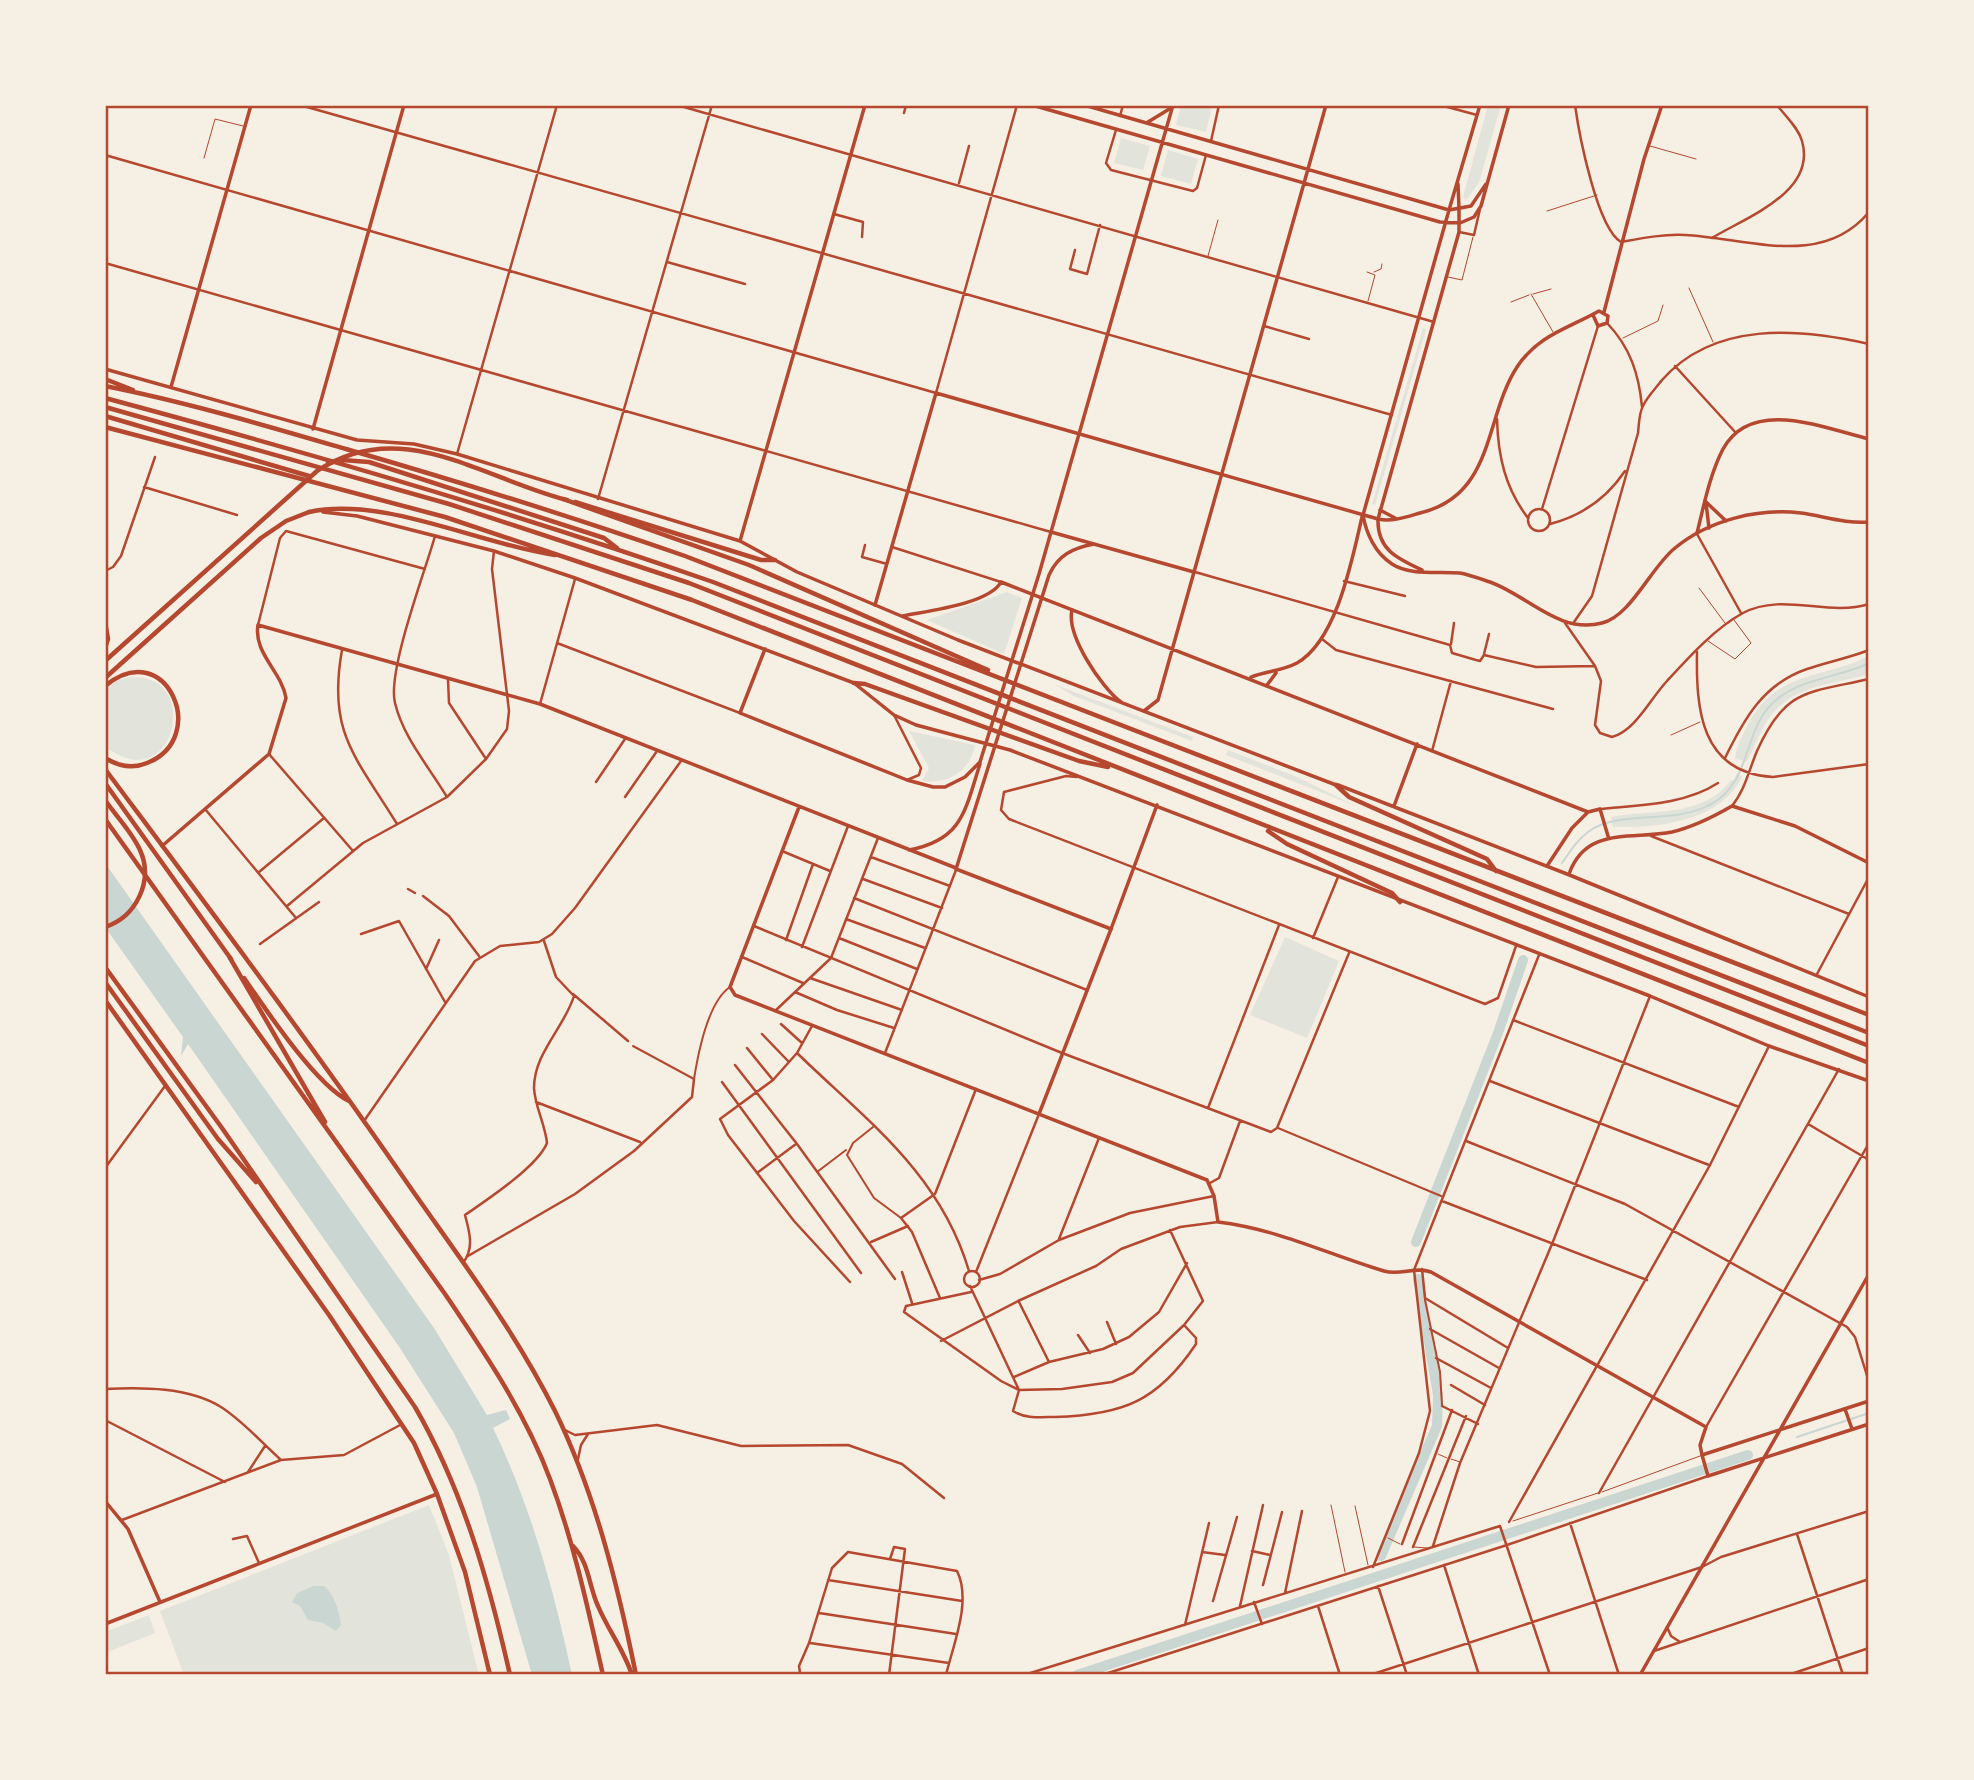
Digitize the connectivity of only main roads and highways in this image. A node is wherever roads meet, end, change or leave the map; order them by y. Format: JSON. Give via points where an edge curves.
{"nodes":[{"id":1,"x":251,"y":105,"type":"edge"},
{"id":2,"x":404,"y":105,"type":"edge"},
{"id":3,"x":865,"y":105,"type":"edge"},
{"id":4,"x":1032,"y":105,"type":"edge"},
{"id":5,"x":1084,"y":105,"type":"edge"},
{"id":6,"x":1326,"y":105,"type":"edge"},
{"id":7,"x":1480,"y":105,"type":"edge"},
{"id":8,"x":1509,"y":105,"type":"edge"},
{"id":9,"x":1662,"y":105,"type":"edge"},
{"id":10,"x":1173,"y":106,"type":"edge"},
{"id":11,"x":1146,"y":123,"type":"junction"},
{"id":12,"x":1166,"y":129,"type":"junction"},
{"id":13,"x":1163,"y":142,"type":"junction"},
{"id":14,"x":1308,"y":169,"type":"junction"},
{"id":15,"x":1304,"y":182,"type":"junction"},
{"id":16,"x":1458,"y":182,"type":"junction"},
{"id":17,"x":1487,"y":182,"type":"junction"},
{"id":18,"x":1449,"y":209,"type":"junction"},
{"id":19,"x":1459,"y":209,"type":"junction"},
{"id":20,"x":1446,"y":223,"type":"junction"},
{"id":21,"x":1460,"y":223,"type":"junction"},
{"id":22,"x":1604,"y":312,"type":"junction"},
{"id":23,"x":1593,"y":315,"type":"junction"},
{"id":24,"x":105,"y":369,"type":"edge"},
{"id":25,"x":105,"y":379,"type":"edge"},
{"id":26,"x":105,"y":386,"type":"edge"},
{"id":27,"x":171,"y":387,"type":"junction"},
{"id":28,"x":136,"y":392,"type":"junction"},
{"id":29,"x":105,"y":398,"type":"edge"},
{"id":30,"x":105,"y":407,"type":"edge"},
{"id":31,"x":105,"y":416,"type":"edge"},
{"id":32,"x":105,"y":426,"type":"edge"},
{"id":33,"x":313,"y":429,"type":"junction"},
{"id":34,"x":1078,"y":434,"type":"junction"},
{"id":35,"x":1869,"y":439,"type":"edge"},
{"id":36,"x":328,"y":463,"type":"junction"},
{"id":37,"x":1221,"y":475,"type":"junction"},
{"id":38,"x":325,"y":483,"type":"junction"},
{"id":39,"x":563,"y":499,"type":"junction"},
{"id":40,"x":1705,"y":501,"type":"junction"},
{"id":41,"x":1380,"y":510,"type":"junction"},
{"id":42,"x":309,"y":512,"type":"junction"},
{"id":43,"x":1363,"y":515,"type":"junction"},
{"id":44,"x":1397,"y":518,"type":"junction"},
{"id":45,"x":1378,"y":519,"type":"junction"},
{"id":46,"x":1726,"y":521,"type":"junction"},
{"id":47,"x":1869,"y":522,"type":"edge"},
{"id":48,"x":1709,"y":528,"type":"junction"},
{"id":49,"x":1051,"y":532,"type":"junction"},
{"id":50,"x":1697,"y":534,"type":"junction"},
{"id":51,"x":740,"y":541,"type":"junction"},
{"id":52,"x":1094,"y":544,"type":"junction"},
{"id":53,"x":621,"y":550,"type":"junction"},
{"id":54,"x":566,"y":557,"type":"junction"},
{"id":55,"x":775,"y":560,"type":"junction"},
{"id":56,"x":1424,"y":571,"type":"junction"},
{"id":57,"x":1194,"y":572,"type":"junction"},
{"id":58,"x":875,"y":605,"type":"junction"},
{"id":59,"x":1072,"y":610,"type":"junction"},
{"id":60,"x":903,"y":616,"type":"junction"},
{"id":61,"x":105,"y":622,"type":"edge"},
{"id":62,"x":105,"y":648,"type":"edge"},
{"id":63,"x":1172,"y":648,"type":"junction"},
{"id":64,"x":765,"y":649,"type":"junction"},
{"id":65,"x":105,"y":661,"type":"edge"},
{"id":66,"x":1277,"y":671,"type":"junction"},
{"id":67,"x":992,"y":673,"type":"junction"},
{"id":68,"x":105,"y":678,"type":"edge"},
{"id":69,"x":1249,"y":678,"type":"junction"},
{"id":70,"x":854,"y":683,"type":"junction"},
{"id":71,"x":1267,"y":685,"type":"junction"},
{"id":72,"x":105,"y":686,"type":"edge"},
{"id":73,"x":1125,"y":706,"type":"junction"},
{"id":74,"x":1142,"y":712,"type":"junction"},
{"id":75,"x":1417,"y":744,"type":"junction"},
{"id":76,"x":105,"y":758,"type":"edge"},
{"id":77,"x":981,"y":759,"type":"junction"},
{"id":78,"x":1116,"y":767,"type":"junction"},
{"id":79,"x":105,"y":769,"type":"edge"},
{"id":80,"x":105,"y":783,"type":"edge"},
{"id":81,"x":1336,"y":785,"type":"junction"},
{"id":82,"x":105,"y":800,"type":"edge"},
{"id":83,"x":1157,"y":805,"type":"junction"},
{"id":84,"x":1394,"y":806,"type":"junction"},
{"id":85,"x":799,"y":807,"type":"junction"},
{"id":86,"x":1588,"y":812,"type":"junction"},
{"id":87,"x":105,"y":819,"type":"edge"},
{"id":88,"x":1262,"y":826,"type":"junction"},
{"id":89,"x":1607,"y":834,"type":"junction"},
{"id":90,"x":163,"y":846,"type":"junction"},
{"id":91,"x":909,"y":850,"type":"junction"},
{"id":92,"x":1869,"y":863,"type":"edge"},
{"id":93,"x":1547,"y":866,"type":"junction"},
{"id":94,"x":956,"y":869,"type":"junction"},
{"id":95,"x":1496,"y":872,"type":"junction"},
{"id":96,"x":1569,"y":874,"type":"junction"},
{"id":97,"x":1400,"y":902,"type":"junction"},
{"id":98,"x":105,"y":926,"type":"edge"},
{"id":99,"x":1111,"y":929,"type":"junction"},
{"id":100,"x":230,"y":958,"type":"junction"},
{"id":101,"x":105,"y":967,"type":"edge"},
{"id":102,"x":105,"y":982,"type":"edge"},
{"id":103,"x":1869,"y":997,"type":"edge"},
{"id":104,"x":105,"y":1000,"type":"edge"},
{"id":105,"x":1869,"y":1015,"type":"edge"},
{"id":106,"x":1869,"y":1033,"type":"edge"},
{"id":107,"x":1869,"y":1046,"type":"edge"},
{"id":108,"x":1869,"y":1063,"type":"edge"},
{"id":109,"x":1869,"y":1081,"type":"edge"},
{"id":110,"x":350,"y":1101,"type":"junction"},
{"id":111,"x":1039,"y":1114,"type":"junction"},
{"id":112,"x":328,"y":1130,"type":"junction"},
{"id":113,"x":258,"y":1184,"type":"junction"},
{"id":114,"x":1869,"y":1273,"type":"edge"},
{"id":115,"x":1869,"y":1401,"type":"edge"},
{"id":116,"x":1846,"y":1411,"type":"junction"},
{"id":117,"x":1869,"y":1424,"type":"edge"},
{"id":118,"x":1852,"y":1427,"type":"junction"},
{"id":119,"x":1782,"y":1430,"type":"junction"},
{"id":120,"x":1767,"y":1455,"type":"junction"},
{"id":121,"x":1703,"y":1457,"type":"junction"},
{"id":122,"x":437,"y":1494,"type":"junction"},
{"id":123,"x":105,"y":1501,"type":"edge"},
{"id":124,"x":571,"y":1544,"type":"junction"},
{"id":125,"x":160,"y":1602,"type":"junction"},
{"id":126,"x":105,"y":1623,"type":"edge"},
{"id":127,"x":490,"y":1675,"type":"edge"},
{"id":128,"x":510,"y":1675,"type":"edge"},
{"id":129,"x":603,"y":1675,"type":"edge"},
{"id":130,"x":634,"y":1675,"type":"edge"},
{"id":131,"x":1640,"y":1675,"type":"edge"}],
"edges":[{"from":1,"to":27,"type":"main road"},
{"from":2,"to":33,"type":"main road"},
{"from":3,"to":51,"type":"main road"},
{"from":4,"to":13,"type":"main road"},
{"from":5,"to":11,"type":"main road"},
{"from":6,"to":14,"type":"main road"},
{"from":7,"to":16,"type":"main road"},
{"from":8,"to":17,"type":"main road"},
{"from":9,"to":22,"type":"main road"},
{"from":10,"to":11,"type":"main road"},
{"from":10,"to":12,"type":"main road"},
{"from":11,"to":12,"type":"main road"},
{"from":12,"to":13,"type":"main road"},
{"from":12,"to":14,"type":"main road"},
{"from":13,"to":15,"type":"main road"},
{"from":13,"to":34,"type":"main road"},
{"from":14,"to":15,"type":"main road"},
{"from":14,"to":18,"type":"main road"},
{"from":15,"to":20,"type":"main road"},
{"from":15,"to":37,"type":"main road"},
{"from":16,"to":18,"type":"main road"},
{"from":16,"to":19,"type":"main road"},
{"from":17,"to":19,"type":"main road","via":[[1475,202]]},
{"from":17,"to":21,"type":"main road","via":[[1474,217]]},
{"from":18,"to":19,"type":"main road"},
{"from":18,"to":20,"type":"main road"},
{"from":19,"to":21,"type":"main road"},
{"from":20,"to":21,"type":"main road"},
{"from":20,"to":43,"type":"main road"},
{"from":21,"to":41,"type":"main road"},
{"from":22,"to":23,"type":"main road"},
{"from":22,"to":23,"type":"main road","via":[[1607,323],[1598,326]]},
{"from":23,"to":44,"type":"main road","via":[[1553,332],[1517,367],[1483,457],[1465,488],[1435,508]]},
{"from":24,"to":27,"type":"main road"},
{"from":25,"to":28,"type":"highway"},
{"from":26,"to":28,"type":"highway"},
{"from":27,"to":33,"type":"main road"},
{"from":28,"to":67,"type":"highway","via":[[540,505]]},
{"from":29,"to":53,"type":"highway","via":[[355,467]]},
{"from":30,"to":107,"type":"highway","via":[[449,504],[689,583]]},
{"from":31,"to":38,"type":"highway"},
{"from":32,"to":38,"type":"highway"},
{"from":33,"to":51,"type":"main road","via":[[457,454]]},
{"from":34,"to":37,"type":"main road"},
{"from":34,"to":49,"type":"main road"},
{"from":34,"to":58,"type":"main road","via":[[936,393]]},
{"from":35,"to":40,"type":"main road","via":[[1792,421],[1767,421],[1736,433],[1721,453]]},
{"from":36,"to":39,"type":"highway","via":[[362,449],[393,447],[434,455]]},
{"from":36,"to":53,"type":"highway","via":[[369,462],[604,538]]},
{"from":36,"to":65,"type":"highway"},
{"from":37,"to":43,"type":"main road"},
{"from":37,"to":57,"type":"main road"},
{"from":38,"to":54,"type":"highway"},
{"from":39,"to":55,"type":"highway","via":[[761,560]]},
{"from":39,"to":67,"type":"highway","via":[[749,565]]},
{"from":40,"to":46,"type":"main road"},
{"from":40,"to":48,"type":"main road"},
{"from":40,"to":50,"type":"main road"},
{"from":41,"to":44,"type":"main road"},
{"from":41,"to":45,"type":"main road"},
{"from":42,"to":54,"type":"highway","via":[[362,508],[525,551]]},
{"from":42,"to":64,"type":"main road","via":[[357,516],[494,551]]},
{"from":42,"to":68,"type":"highway","via":[[286,520],[261,538]]},
{"from":43,"to":45,"type":"main road"},
{"from":43,"to":56,"type":"main road","via":[[1371,541],[1385,558],[1400,568]]},
{"from":43,"to":66,"type":"main road","via":[[1335,613],[1322,639],[1304,658]]},
{"from":44,"to":45,"type":"main road"},
{"from":45,"to":56,"type":"main road","via":[[1379,537],[1387,550]]},
{"from":46,"to":47,"type":"main road","via":[[1784,512]]},
{"from":46,"to":48,"type":"main road"},
{"from":48,"to":50,"type":"main road"},
{"from":49,"to":52,"type":"main road"},
{"from":49,"to":77,"type":"main road"},
{"from":50,"to":56,"type":"main road","via":[[1664,558],[1617,616],[1602,623],[1564,623],[1498,585],[1466,575]]},
{"from":51,"to":55,"type":"main road"},
{"from":52,"to":57,"type":"main road"},
{"from":52,"to":94,"type":"main road","via":[[1060,557],[1049,575]]},
{"from":53,"to":106,"type":"highway"},
{"from":54,"to":78,"type":"highway","via":[[735,617]]},
{"from":55,"to":58,"type":"main road"},
{"from":57,"to":63,"type":"main road"},
{"from":58,"to":60,"type":"main road"},
{"from":59,"to":60,"type":"main road","via":[[1001,582],[992,593]]},
{"from":59,"to":63,"type":"main road"},
{"from":59,"to":73,"type":"main road","via":[[1072,625],[1094,671]]},
{"from":60,"to":73,"type":"main road"},
{"from":61,"to":62,"type":"highway"},
{"from":63,"to":69,"type":"main road"},
{"from":63,"to":74,"type":"main road","via":[[1158,700]]},
{"from":64,"to":70,"type":"main road"},
{"from":64,"to":77,"type":"main road","via":[[740,713],[907,780],[945,787],[960,780]]},
{"from":66,"to":69,"type":"main road"},
{"from":66,"to":71,"type":"main road"},
{"from":67,"to":95,"type":"highway"},
{"from":69,"to":71,"type":"main road"},
{"from":70,"to":78,"type":"highway","via":[[1079,761]]},
{"from":70,"to":83,"type":"main road","via":[[894,715],[927,729],[973,737]]},
{"from":71,"to":75,"type":"main road"},
{"from":72,"to":76,"type":"highway","via":[[124,673],[156,676],[170,690],[178,713],[176,737],[150,762],[132,766]]},
{"from":73,"to":74,"type":"main road"},
{"from":74,"to":81,"type":"main road"},
{"from":75,"to":84,"type":"main road"},
{"from":75,"to":86,"type":"main road"},
{"from":77,"to":91,"type":"main road","via":[[964,812],[952,832],[932,845]]},
{"from":78,"to":88,"type":"highway"},
{"from":79,"to":90,"type":"highway"},
{"from":80,"to":100,"type":"highway"},
{"from":81,"to":84,"type":"main road"},
{"from":81,"to":95,"type":"highway","via":[[1349,797],[1487,859]]},
{"from":82,"to":98,"type":"highway","via":[[139,848],[145,870],[140,898],[131,911]]},
{"from":83,"to":97,"type":"main road"},
{"from":83,"to":99,"type":"main road"},
{"from":84,"to":93,"type":"main road"},
{"from":85,"to":90,"type":"main road","via":[[540,704],[258,625],[258,642],[286,698],[269,754]]},
{"from":85,"to":91,"type":"main road"},
{"from":85,"to":111,"type":"main road","via":[[730,987],[735,995]]},
{"from":86,"to":89,"type":"main road","via":[[1600,809]]},
{"from":86,"to":93,"type":"main road"},
{"from":87,"to":112,"type":"highway"},
{"from":88,"to":97,"type":"highway","via":[[1286,844],[1392,893]]},
{"from":88,"to":108,"type":"highway"},
{"from":89,"to":92,"type":"main road","via":[[1647,835],[1686,828],[1732,806],[1795,826]]},
{"from":89,"to":96,"type":"main road","via":[[1584,849]]},
{"from":90,"to":110,"type":"highway"},
{"from":91,"to":94,"type":"main road"},
{"from":93,"to":96,"type":"main road"},
{"from":94,"to":99,"type":"main road"},
{"from":95,"to":105,"type":"highway"},
{"from":96,"to":103,"type":"main road"},
{"from":97,"to":109,"type":"main road"},
{"from":99,"to":111,"type":"main road"},
{"from":100,"to":110,"type":"highway","via":[[293,1045]]},
{"from":100,"to":112,"type":"highway"},
{"from":101,"to":113,"type":"highway"},
{"from":102,"to":113,"type":"highway","via":[[194,1106]]},
{"from":104,"to":122,"type":"highway","via":[[402,1424]]},
{"from":110,"to":130,"type":"highway","via":[[513,1335],[561,1426],[622,1609]]},
{"from":111,"to":121,"type":"main road","via":[[1210,1183],[1218,1222],[1267,1230],[1387,1272],[1422,1269],[1706,1427],[1700,1445]]},
{"from":112,"to":124,"type":"highway","via":[[491,1363],[550,1478]]},
{"from":113,"to":128,"type":"highway","via":[[397,1379],[435,1441],[464,1510]]},
{"from":114,"to":119,"type":"main road"},
{"from":115,"to":116,"type":"main road"},
{"from":116,"to":118,"type":"main road"},
{"from":116,"to":119,"type":"main road"},
{"from":117,"to":118,"type":"main road"},
{"from":118,"to":120,"type":"main road"},
{"from":119,"to":120,"type":"main road"},
{"from":119,"to":121,"type":"main road"},
{"from":120,"to":121,"type":"main road","via":[[1708,1475]]},
{"from":120,"to":131,"type":"main road"},
{"from":122,"to":125,"type":"main road"},
{"from":122,"to":127,"type":"highway","via":[[466,1572]]},
{"from":123,"to":125,"type":"main road","via":[[138,1547]]},
{"from":124,"to":129,"type":"highway"},
{"from":124,"to":130,"type":"highway","via":[[583,1558],[596,1603]]},
{"from":125,"to":126,"type":"main road"}]}
